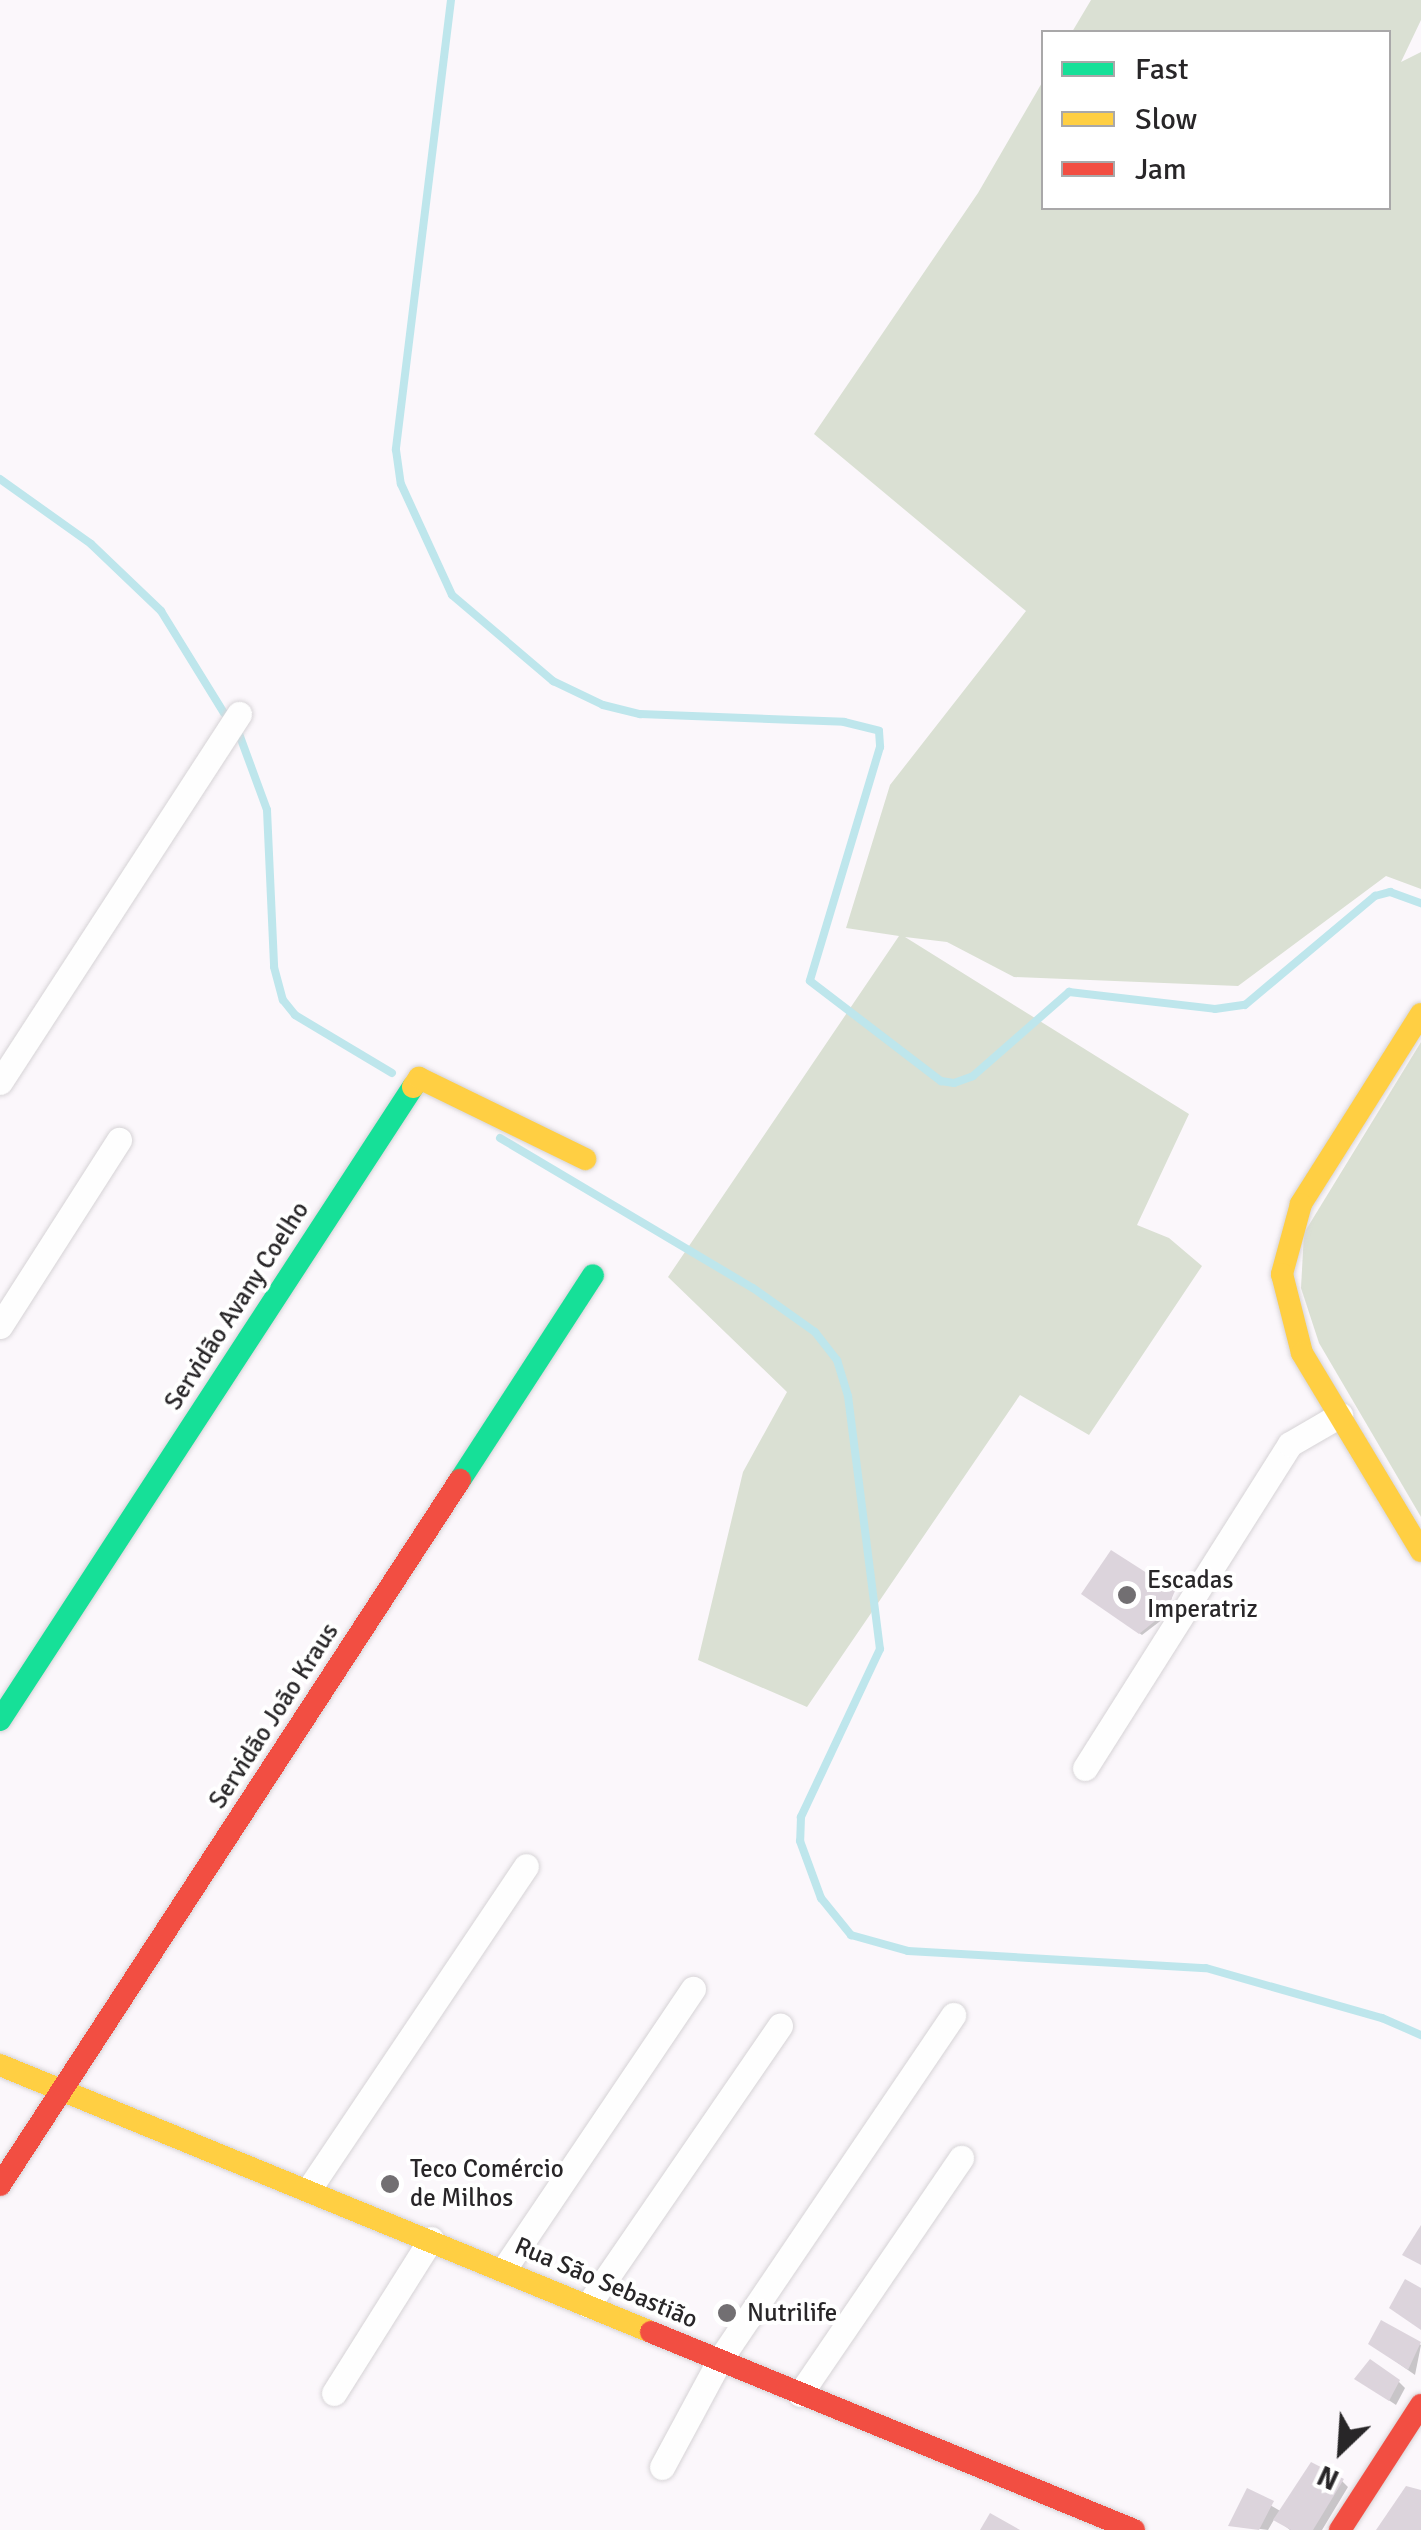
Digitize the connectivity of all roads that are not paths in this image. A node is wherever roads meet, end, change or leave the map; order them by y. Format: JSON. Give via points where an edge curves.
{"nodes":[{"id":1,"x":240,"y":714,"type":"dead end"},
{"id":2,"x":1421,"y":1014,"type":"edge"},
{"id":3,"x":0,"y":1082,"type":"edge"},
{"id":4,"x":119,"y":1140,"type":"dead end"},
{"id":5,"x":585,"y":1159,"type":"dead end"},
{"id":6,"x":592,"y":1275,"type":"dead end"},
{"id":7,"x":0,"y":1326,"type":"edge"},
{"id":8,"x":1340,"y":1415,"type":"junction"},
{"id":9,"x":1421,"y":1551,"type":"edge"},
{"id":10,"x":0,"y":1720,"type":"edge"},
{"id":11,"x":1086,"y":1768,"type":"dead end"},
{"id":12,"x":526,"y":1866,"type":"dead end"},
{"id":13,"x":693,"y":1989,"type":"dead end"},
{"id":14,"x":953,"y":2015,"type":"dead end"},
{"id":15,"x":780,"y":2026,"type":"dead end"},
{"id":16,"x":0,"y":2065,"type":"edge"},
{"id":17,"x":63,"y":2092,"type":"junction"},
{"id":18,"x":961,"y":2158,"type":"dead end"},
{"id":19,"x":0,"y":2185,"type":"edge"},
{"id":20,"x":309,"y":2188,"type":"junction"},
{"id":21,"x":432,"y":2239,"type":"junction"},
{"id":22,"x":504,"y":2269,"type":"junction"},
{"id":23,"x":588,"y":2305,"type":"junction"},
{"id":24,"x":719,"y":2361,"type":"junction"},
{"id":25,"x":334,"y":2392,"type":"dead end"},
{"id":26,"x":800,"y":2394,"type":"junction"},
{"id":27,"x":1421,"y":2405,"type":"edge"},
{"id":28,"x":662,"y":2467,"type":"dead end"},
{"id":29,"x":1134,"y":2530,"type":"edge"},
{"id":30,"x":1340,"y":2530,"type":"edge"}],
"edges":[{"from":1,"to":3,"type":"street"},
{"from":2,"to":8,"type":"street","via":[[1300,1204],[1283,1258],[1293,1330]]},
{"from":4,"to":7,"type":"street"},
{"from":5,"to":10,"type":"street","name":"Servidão Avany Coelho","via":[[419,1078]]},
{"from":6,"to":17,"type":"street","name":"Servidão João Kraus"},
{"from":8,"to":9,"type":"street"},
{"from":8,"to":11,"type":"street","via":[[1290,1444]]},
{"from":12,"to":20,"type":"street"},
{"from":13,"to":22,"type":"street"},
{"from":14,"to":24,"type":"street"},
{"from":15,"to":23,"type":"street"},
{"from":16,"to":17,"type":"street","name":"Rua São Sebastião"},
{"from":17,"to":19,"type":"street","name":"Servidão João Kraus"},
{"from":17,"to":20,"type":"street","name":"Rua São Sebastião"},
{"from":18,"to":26,"type":"street"},
{"from":20,"to":21,"type":"street","name":"Rua São Sebastião"},
{"from":21,"to":22,"type":"street","name":"Rua São Sebastião"},
{"from":21,"to":25,"type":"street"},
{"from":22,"to":23,"type":"street","name":"Rua São Sebastião"},
{"from":23,"to":24,"type":"street","name":"Rua São Sebastião"},
{"from":24,"to":26,"type":"street","name":"Rua São Sebastião"},
{"from":24,"to":28,"type":"street"},
{"from":26,"to":29,"type":"street","name":"Rua São Sebastião"},
{"from":27,"to":30,"type":"street"}]}
